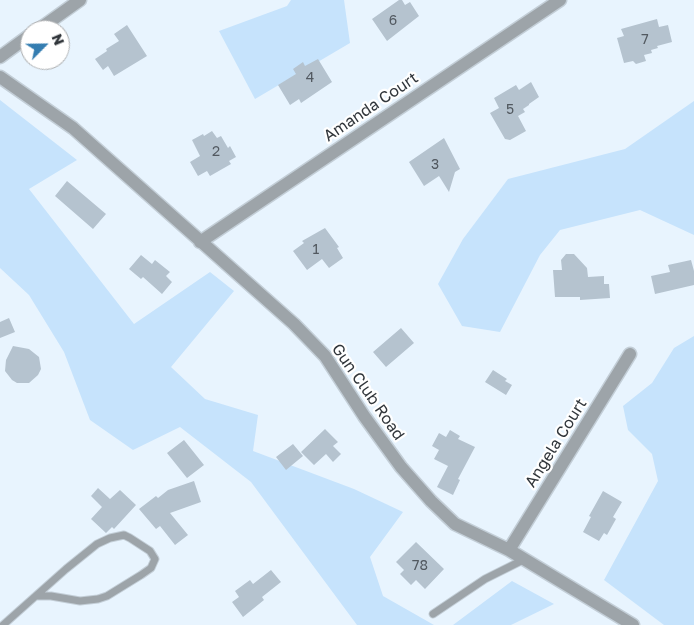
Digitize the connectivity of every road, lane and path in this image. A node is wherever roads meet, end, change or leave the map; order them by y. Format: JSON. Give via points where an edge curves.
{"nodes":[{"id":1,"x":80,"y":0,"type":"edge"},
{"id":2,"x":560,"y":0,"type":"edge"},
{"id":3,"x":52,"y":20,"type":"edge"},
{"id":4,"x":20,"y":43,"type":"edge"},
{"id":5,"x":0,"y":57,"type":"edge"},
{"id":6,"x":0,"y":76,"type":"edge"},
{"id":7,"x":200,"y":242,"type":"junction"},
{"id":8,"x":630,"y":354,"type":"dead end"},
{"id":9,"x":509,"y":550,"type":"junction"},
{"id":10,"x":524,"y":559,"type":"junction"},
{"id":11,"x":36,"y":596,"type":"junction"},
{"id":12,"x":433,"y":614,"type":"dead end"},
{"id":13,"x":3,"y":625,"type":"edge"},
{"id":14,"x":633,"y":625,"type":"edge"}],
"edges":[{"from":1,"to":3,"type":"street"},
{"from":2,"to":7,"type":"street","name":"Amanda Court"},
{"from":4,"to":5,"type":"street"},
{"from":6,"to":7,"type":"street","name":"Gun Club Road","via":[[73,128]]},
{"from":7,"to":9,"type":"street","name":"Gun Club Road","via":[[326,356],[364,416],[430,501],[455,524]]},
{"from":8,"to":9,"type":"street","name":"Angela Court"},
{"from":9,"to":10,"type":"street","name":"Gun Club Road"},
{"from":10,"to":12,"type":"lane","via":[[485,578]]},
{"from":10,"to":14,"type":"street","name":"Gun Club Road"},
{"from":11,"to":11,"type":"lane","via":[[80,601],[98,599],[151,568],[155,559],[150,551],[124,535],[110,538],[97,544]]},
{"from":11,"to":13,"type":"lane"}]}
